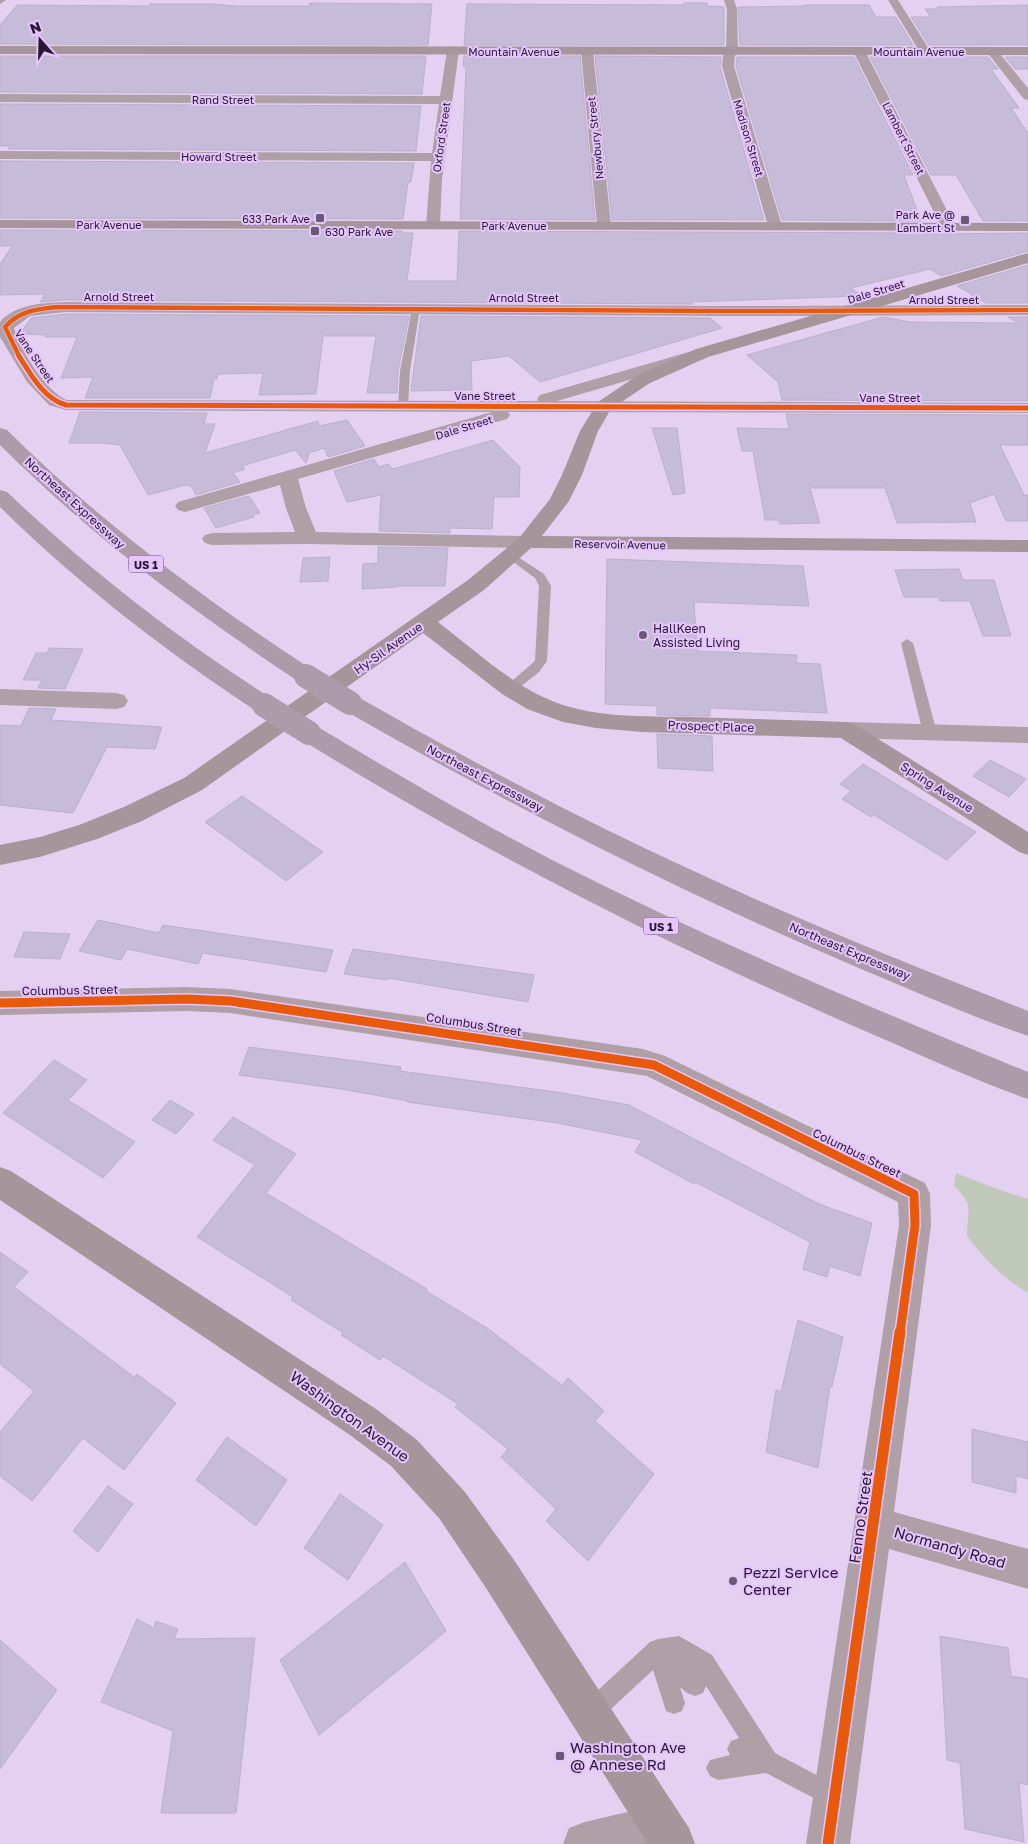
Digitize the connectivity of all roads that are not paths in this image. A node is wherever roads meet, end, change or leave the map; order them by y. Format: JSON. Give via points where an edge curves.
{"nodes":[{"id":1,"x":729,"y":0,"type":"edge"},
{"id":2,"x":893,"y":0,"type":"edge"},
{"id":3,"x":0,"y":50,"type":"edge"},
{"id":4,"x":453,"y":50,"type":"junction"},
{"id":5,"x":586,"y":51,"type":"junction"},
{"id":6,"x":732,"y":51,"type":"junction"},
{"id":7,"x":859,"y":51,"type":"junction"},
{"id":8,"x":992,"y":51,"type":"junction"},
{"id":9,"x":1028,"y":51,"type":"edge"},
{"id":10,"x":926,"y":52,"type":"junction"},
{"id":11,"x":1028,"y":96,"type":"edge"},
{"id":12,"x":0,"y":98,"type":"edge"},
{"id":13,"x":447,"y":100,"type":"junction"},
{"id":14,"x":0,"y":155,"type":"edge"},
{"id":15,"x":438,"y":157,"type":"junction"},
{"id":16,"x":0,"y":224,"type":"edge"},
{"id":17,"x":434,"y":225,"type":"junction"},
{"id":18,"x":604,"y":225,"type":"junction"},
{"id":19,"x":775,"y":226,"type":"junction"},
{"id":20,"x":948,"y":226,"type":"junction"},
{"id":21,"x":1028,"y":227,"type":"edge"},
{"id":22,"x":1028,"y":258,"type":"edge"},
{"id":23,"x":416,"y":308,"type":"junction"},
{"id":24,"x":854,"y":310,"type":"junction"},
{"id":25,"x":1028,"y":310,"type":"edge"},
{"id":26,"x":21,"y":314,"type":"joint"},
{"id":27,"x":702,"y":354,"type":"junction"},
{"id":28,"x":403,"y":406,"type":"junction"},
{"id":29,"x":527,"y":406,"type":"junction"},
{"id":30,"x":604,"y":406,"type":"junction"},
{"id":31,"x":1028,"y":408,"type":"edge"},
{"id":32,"x":0,"y":434,"type":"edge"},
{"id":33,"x":288,"y":476,"type":"junction"},
{"id":34,"x":0,"y":496,"type":"edge"},
{"id":35,"x":186,"y":506,"type":"dead end"},
{"id":36,"x":308,"y":538,"type":"junction"},
{"id":37,"x":212,"y":539,"type":"dead end"},
{"id":38,"x":1028,"y":546,"type":"edge"},
{"id":39,"x":519,"y":549,"type":"junction"},
{"id":40,"x":424,"y":622,"type":"junction"},
{"id":41,"x":908,"y":644,"type":"dead end"},
{"id":42,"x":510,"y":689,"type":"junction"},
{"id":43,"x":0,"y":697,"type":"edge"},
{"id":44,"x":116,"y":701,"type":"dead end"},
{"id":45,"x":846,"y":730,"type":"junction"},
{"id":46,"x":930,"y":733,"type":"junction"},
{"id":47,"x":1028,"y":735,"type":"edge"},
{"id":48,"x":1028,"y":845,"type":"edge"},
{"id":49,"x":0,"y":855,"type":"edge"},
{"id":50,"x":0,"y":1003,"type":"edge"},
{"id":51,"x":1028,"y":1024,"type":"edge"},
{"id":52,"x":1028,"y":1086,"type":"edge"},
{"id":53,"x":4,"y":1191,"type":"edge"},
{"id":54,"x":914,"y":1194,"type":"joint"},
{"id":55,"x":873,"y":1525,"type":"junction"},
{"id":56,"x":1028,"y":1569,"type":"edge"},
{"id":57,"x":658,"y":1650,"type":"junction"},
{"id":58,"x":695,"y":1685,"type":"dead end"},
{"id":59,"x":674,"y":1703,"type":"dead end"},
{"id":60,"x":589,"y":1714,"type":"junction"},
{"id":61,"x":738,"y":1749,"type":"dead end"},
{"id":62,"x":767,"y":1761,"type":"junction"},
{"id":63,"x":718,"y":1768,"type":"dead end"},
{"id":64,"x":835,"y":1797,"type":"junction"},
{"id":65,"x":667,"y":1835,"type":"edge"},
{"id":66,"x":585,"y":1844,"type":"edge"},
{"id":67,"x":828,"y":1844,"type":"edge"}],
"edges":[{"from":1,"to":6,"type":"street","name":"Madison Street"},
{"from":2,"to":10,"type":"street"},
{"from":3,"to":4,"type":"street","name":"Mountain Avenue"},
{"from":4,"to":5,"type":"street","name":"Mountain Avenue"},
{"from":4,"to":13,"type":"street","name":"Oxford Street"},
{"from":5,"to":6,"type":"street","name":"Mountain Avenue"},
{"from":5,"to":18,"type":"street","name":"Newbury Street"},
{"from":6,"to":7,"type":"street","name":"Mountain Avenue"},
{"from":6,"to":19,"type":"street","name":"Madison Street","via":[[728,66]]},
{"from":7,"to":10,"type":"street","name":"Mountain Avenue"},
{"from":7,"to":20,"type":"street","name":"Lambert Street"},
{"from":8,"to":9,"type":"street","name":"Mountain Avenue"},
{"from":8,"to":10,"type":"street","name":"Mountain Avenue"},
{"from":8,"to":11,"type":"street"},
{"from":12,"to":13,"type":"street","name":"Rand Street"},
{"from":13,"to":15,"type":"street","name":"Oxford Street"},
{"from":14,"to":15,"type":"street","name":"Howard Street"},
{"from":15,"to":17,"type":"street","name":"Oxford Street"},
{"from":16,"to":17,"type":"street","name":"Park Avenue"},
{"from":17,"to":18,"type":"street","name":"Park Avenue"},
{"from":18,"to":19,"type":"street","name":"Park Avenue"},
{"from":19,"to":20,"type":"street","name":"Park Avenue"},
{"from":20,"to":21,"type":"street","name":"Park Avenue"},
{"from":22,"to":24,"type":"street","name":"Dale Street"},
{"from":23,"to":24,"type":"street","name":"Arnold Street"},
{"from":23,"to":26,"type":"street","name":"Arnold Street","via":[[66,307]]},
{"from":23,"to":28,"type":"lane","via":[[406,362]]},
{"from":24,"to":25,"type":"street","name":"Arnold Street"},
{"from":24,"to":27,"type":"street","name":"Dale Street"},
{"from":26,"to":28,"type":"street","name":"Vane Street","via":[[10,320],[5,327],[6,334],[48,395],[55,402],[66,405]]},
{"from":27,"to":29,"type":"street","name":"Dale Street","via":[[584,386]]},
{"from":27,"to":30,"type":"street","name":"Hy-Sil Avenue","via":[[644,379]]},
{"from":28,"to":29,"type":"street","name":"Vane Street"},
{"from":29,"to":30,"type":"street","name":"Vane Street"},
{"from":29,"to":33,"type":"street","name":"Dale Street"},
{"from":30,"to":31,"type":"street","name":"Vane Street"},
{"from":30,"to":39,"type":"street","name":"Hy-Sil Avenue","via":[[589,431],[559,502]]},
{"from":32,"to":51,"type":"highway","name":"Northeast Expressway","number":"US 1","bridge":true,"via":[[54,487],[133,554],[216,615],[350,703],[493,784],[658,866],[838,947]]},
{"from":33,"to":35,"type":"street","name":"Dale Street"},
{"from":33,"to":36,"type":"street"},
{"from":34,"to":52,"type":"highway","number":"US 1","bridge":true,"via":[[94,581],[179,646],[309,734],[463,825],[637,915],[840,1008]]},
{"from":36,"to":37,"type":"street","name":"Reservoir Avenue"},
{"from":36,"to":39,"type":"street","name":"Reservoir Avenue"},
{"from":38,"to":39,"type":"street","name":"Reservoir Avenue"},
{"from":39,"to":40,"type":"street","name":"Hy-Sil Avenue"},
{"from":39,"to":42,"type":"lane","via":[[544,586],[541,661]]},
{"from":40,"to":42,"type":"street","name":"Prospect Place"},
{"from":40,"to":49,"type":"street","name":"Hy-Sil Avenue","via":[[178,792],[88,832]]},
{"from":41,"to":46,"type":"lane"},
{"from":42,"to":45,"type":"street","name":"Prospect Place","via":[[543,707],[596,720]]},
{"from":43,"to":44,"type":"street"},
{"from":45,"to":46,"type":"street","name":"Prospect Place"},
{"from":45,"to":48,"type":"street","name":"Spring Avenue"},
{"from":46,"to":47,"type":"street","name":"Prospect Place"},
{"from":50,"to":54,"type":"street","name":"Columbus Street","via":[[238,1001],[643,1062]]},
{"from":53,"to":60,"type":"street","name":"Washington Avenue","via":[[324,1396],[404,1453],[457,1512]]},
{"from":54,"to":55,"type":"street","name":"Fenno Street","via":[[915,1225]]},
{"from":55,"to":56,"type":"street","name":"Normandy Road"},
{"from":55,"to":64,"type":"street","name":"Fenno Street"},
{"from":57,"to":58,"type":"lane"},
{"from":57,"to":59,"type":"lane"},
{"from":57,"to":60,"type":"lane"},
{"from":57,"to":62,"type":"lane","via":[[679,1647],[704,1663]]},
{"from":60,"to":65,"type":"street","name":"Washington Avenue"},
{"from":61,"to":62,"type":"lane"},
{"from":62,"to":63,"type":"lane"},
{"from":62,"to":64,"type":"lane"},
{"from":64,"to":67,"type":"street","name":"Fenno Street"},
{"from":65,"to":66,"type":"street"}]}
